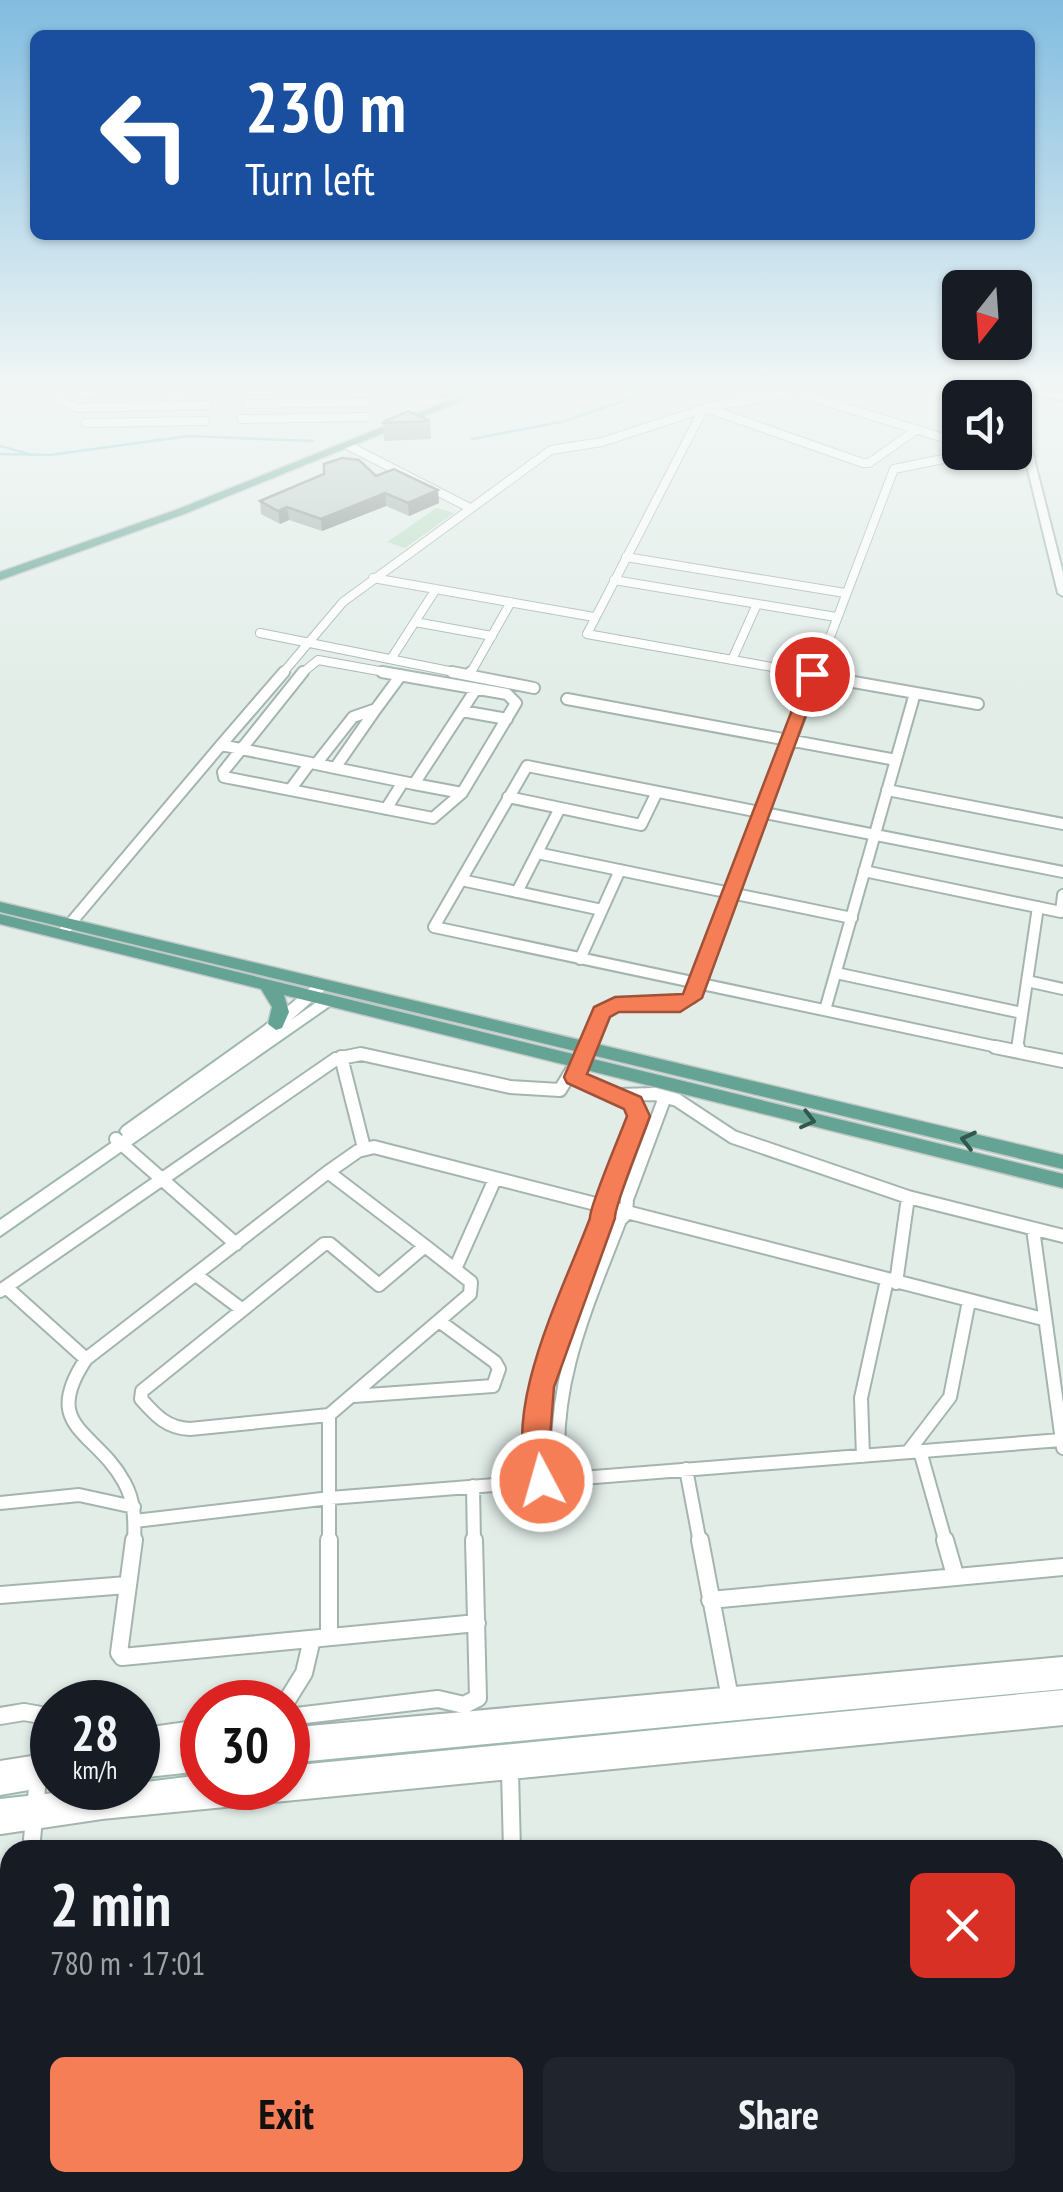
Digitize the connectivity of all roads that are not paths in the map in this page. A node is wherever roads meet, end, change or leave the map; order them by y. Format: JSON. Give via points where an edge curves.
{"nodes":[{"id":1,"x":236,"y":490,"type":"edge"},
{"id":2,"x":435,"y":490,"type":"edge"},
{"id":3,"x":495,"y":490,"type":"edge"},
{"id":4,"x":661,"y":490,"type":"edge"},
{"id":5,"x":887,"y":490,"type":"edge"},
{"id":6,"x":1034,"y":490,"type":"edge"},
{"id":7,"x":470,"y":508,"type":"junction"},
{"id":8,"x":626,"y":557,"type":"junction"},
{"id":9,"x":0,"y":576,"type":"edge"},
{"id":10,"x":373,"y":578,"type":"junction"},
{"id":11,"x":753,"y":578,"type":"junction"},
{"id":12,"x":614,"y":580,"type":"junction"},
{"id":13,"x":436,"y":589,"type":"junction"},
{"id":14,"x":1063,"y":592,"type":"edge"},
{"id":15,"x":845,"y":593,"type":"junction"},
{"id":16,"x":511,"y":602,"type":"junction"},
{"id":17,"x":744,"y":602,"type":"junction"},
{"id":18,"x":757,"y":604,"type":"junction"},
{"id":19,"x":594,"y":617,"type":"junction"},
{"id":20,"x":836,"y":617,"type":"junction"},
{"id":21,"x":415,"y":622,"type":"junction"},
{"id":22,"x":260,"y":633,"type":"dead end"},
{"id":23,"x":492,"y":636,"type":"junction"},
{"id":24,"x":306,"y":642,"type":"junction"},
{"id":25,"x":392,"y":659,"type":"junction"},
{"id":26,"x":732,"y":660,"type":"junction"},
{"id":27,"x":812,"y":674,"type":"junction"},
{"id":28,"x":401,"y":675,"type":"junction"},
{"id":29,"x":469,"y":675,"type":"junction"},
{"id":30,"x":534,"y":688,"type":"dead end"},
{"id":31,"x":476,"y":689,"type":"junction"},
{"id":32,"x":915,"y":693,"type":"junction"},
{"id":33,"x":567,"y":699,"type":"dead end"},
{"id":34,"x":978,"y":704,"type":"dead end"},
{"id":35,"x":376,"y":709,"type":"junction"},
{"id":36,"x":462,"y":712,"type":"junction"},
{"id":37,"x":506,"y":720,"type":"junction"},
{"id":38,"x":789,"y":740,"type":"junction"},
{"id":39,"x":220,"y":744,"type":"junction"},
{"id":40,"x":242,"y":748,"type":"junction"},
{"id":41,"x":896,"y":760,"type":"junction"},
{"id":42,"x":313,"y":763,"type":"junction"},
{"id":43,"x":334,"y":768,"type":"junction"},
{"id":44,"x":408,"y":782,"type":"junction"},
{"id":45,"x":290,"y":790,"type":"junction"},
{"id":46,"x":887,"y":790,"type":"junction"},
{"id":47,"x":657,"y":792,"type":"junction"},
{"id":48,"x":462,"y":793,"type":"junction"},
{"id":49,"x":508,"y":797,"type":"junction"},
{"id":50,"x":560,"y":808,"type":"junction"},
{"id":51,"x":386,"y":809,"type":"junction"},
{"id":52,"x":762,"y":812,"type":"junction"},
{"id":53,"x":1063,"y":824,"type":"edge"},
{"id":54,"x":874,"y":835,"type":"junction"},
{"id":55,"x":538,"y":853,"type":"junction"},
{"id":56,"x":620,"y":870,"type":"junction"},
{"id":57,"x":864,"y":871,"type":"junction"},
{"id":58,"x":1063,"y":872,"type":"edge"},
{"id":59,"x":460,"y":880,"type":"junction"},
{"id":60,"x":516,"y":892,"type":"junction"},
{"id":61,"x":732,"y":893,"type":"junction"},
{"id":62,"x":1063,"y":895,"type":"edge"},
{"id":63,"x":0,"y":907,"type":"edge"},
{"id":64,"x":1038,"y":907,"type":"junction"},
{"id":65,"x":602,"y":910,"type":"junction"},
{"id":66,"x":852,"y":918,"type":"junction"},
{"id":67,"x":0,"y":920,"type":"edge"},
{"id":68,"x":66,"y":929,"type":"junction"},
{"id":69,"x":580,"y":958,"type":"junction"},
{"id":70,"x":836,"y":973,"type":"junction"},
{"id":71,"x":1027,"y":981,"type":"junction"},
{"id":72,"x":266,"y":984,"type":"junction"},
{"id":73,"x":697,"y":984,"type":"junction"},
{"id":74,"x":1063,"y":989,"type":"edge"},
{"id":75,"x":321,"y":994,"type":"junction"},
{"id":76,"x":826,"y":1010,"type":"junction"},
{"id":77,"x":1022,"y":1013,"type":"junction"},
{"id":78,"x":276,"y":1024,"type":"junction"},
{"id":79,"x":1016,"y":1051,"type":"junction"},
{"id":80,"x":341,"y":1057,"type":"junction"},
{"id":81,"x":1063,"y":1061,"type":"edge"},
{"id":82,"x":581,"y":1063,"type":"junction"},
{"id":83,"x":618,"y":1095,"type":"junction"},
{"id":84,"x":665,"y":1097,"type":"junction"},
{"id":85,"x":120,"y":1142,"type":"junction"},
{"id":86,"x":364,"y":1148,"type":"junction"},
{"id":87,"x":1063,"y":1162,"type":"edge"},
{"id":88,"x":328,"y":1172,"type":"junction"},
{"id":89,"x":496,"y":1178,"type":"junction"},
{"id":90,"x":165,"y":1180,"type":"junction"},
{"id":91,"x":1063,"y":1181,"type":"edge"},
{"id":92,"x":908,"y":1197,"type":"junction"},
{"id":93,"x":602,"y":1207,"type":"junction"},
{"id":94,"x":626,"y":1214,"type":"junction"},
{"id":95,"x":0,"y":1217,"type":"edge"},
{"id":96,"x":0,"y":1229,"type":"edge"},
{"id":97,"x":1033,"y":1229,"type":"junction"},
{"id":98,"x":1063,"y":1236,"type":"edge"},
{"id":99,"x":236,"y":1244,"type":"junction"},
{"id":100,"x":426,"y":1246,"type":"junction"},
{"id":101,"x":455,"y":1269,"type":"junction"},
{"id":102,"x":196,"y":1275,"type":"junction"},
{"id":103,"x":892,"y":1281,"type":"junction"},
{"id":104,"x":3,"y":1289,"type":"edge"},
{"id":105,"x":969,"y":1301,"type":"junction"},
{"id":106,"x":240,"y":1308,"type":"junction"},
{"id":107,"x":1043,"y":1319,"type":"junction"},
{"id":108,"x":440,"y":1321,"type":"junction"},
{"id":109,"x":86,"y":1359,"type":"junction"},
{"id":110,"x":1057,"y":1374,"type":"edge"},
{"id":111,"x":354,"y":1396,"type":"junction"},
{"id":112,"x":329,"y":1415,"type":"junction"},
{"id":113,"x":1062,"y":1444,"type":"edge"},
{"id":114,"x":914,"y":1451,"type":"junction"},
{"id":115,"x":863,"y":1456,"type":"junction"},
{"id":116,"x":686,"y":1468,"type":"junction"},
{"id":117,"x":560,"y":1480,"type":"junction"},
{"id":118,"x":542,"y":1481,"type":"junction"},
{"id":119,"x":472,"y":1486,"type":"junction"},
{"id":120,"x":330,"y":1498,"type":"junction"},
{"id":121,"x":0,"y":1503,"type":"edge"},
{"id":122,"x":134,"y":1514,"type":"junction"},
{"id":123,"x":1063,"y":1567,"type":"edge"},
{"id":124,"x":954,"y":1575,"type":"junction"},
{"id":125,"x":127,"y":1585,"type":"junction"},
{"id":126,"x":0,"y":1595,"type":"edge"},
{"id":127,"x":710,"y":1600,"type":"junction"},
{"id":128,"x":477,"y":1623,"type":"junction"},
{"id":129,"x":329,"y":1637,"type":"junction"},
{"id":130,"x":312,"y":1639,"type":"junction"},
{"id":131,"x":1063,"y":1665,"type":"edge"},
{"id":132,"x":300,"y":1680,"type":"edge"},
{"id":133,"x":1063,"y":1680,"type":"edge"},
{"id":134,"x":729,"y":1693,"type":"junction"},
{"id":135,"x":1063,"y":1700,"type":"edge"},
{"id":136,"x":30,"y":1713,"type":"edge"},
{"id":137,"x":310,"y":1714,"type":"edge"},
{"id":138,"x":0,"y":1716,"type":"edge"},
{"id":139,"x":1063,"y":1717,"type":"edge"},
{"id":140,"x":310,"y":1734,"type":"edge"},
{"id":141,"x":310,"y":1751,"type":"edge"},
{"id":142,"x":0,"y":1769,"type":"edge"},
{"id":143,"x":30,"y":1770,"type":"edge"},
{"id":144,"x":510,"y":1772,"type":"junction"},
{"id":145,"x":30,"y":1776,"type":"edge"},
{"id":146,"x":310,"y":1776,"type":"edge"},
{"id":147,"x":0,"y":1784,"type":"edge"},
{"id":148,"x":180,"y":1790,"type":"edge"},
{"id":149,"x":0,"y":1810,"type":"edge"},
{"id":150,"x":37,"y":1810,"type":"edge"},
{"id":151,"x":36,"y":1813,"type":"junction"},
{"id":152,"x":0,"y":1826,"type":"edge"},
{"id":153,"x":32,"y":1840,"type":"edge"},
{"id":154,"x":512,"y":1840,"type":"edge"}],
"edges":[{"from":1,"to":9,"type":"main road"},
{"from":2,"to":7,"type":"street"},
{"from":3,"to":7,"type":"street"},
{"from":4,"to":8,"type":"street"},
{"from":5,"to":15,"type":"street"},
{"from":6,"to":14,"type":"street"},
{"from":7,"to":10,"type":"street"},
{"from":8,"to":11,"type":"street"},
{"from":8,"to":12,"type":"street"},
{"from":10,"to":13,"type":"street"},
{"from":10,"to":24,"type":"street"},
{"from":11,"to":15,"type":"street"},
{"from":11,"to":17,"type":"street"},
{"from":12,"to":17,"type":"street"},
{"from":12,"to":19,"type":"street"},
{"from":13,"to":16,"type":"street"},
{"from":13,"to":21,"type":"street"},
{"from":15,"to":20,"type":"street"},
{"from":16,"to":19,"type":"street"},
{"from":16,"to":23,"type":"street"},
{"from":17,"to":18,"type":"street"},
{"from":18,"to":20,"type":"street"},
{"from":18,"to":26,"type":"street"},
{"from":19,"to":26,"type":"street","via":[[586,634]]},
{"from":20,"to":27,"type":"street"},
{"from":21,"to":23,"type":"street"},
{"from":21,"to":25,"type":"street"},
{"from":22,"to":24,"type":"street"},
{"from":23,"to":29,"type":"street"},
{"from":24,"to":25,"type":"street"},
{"from":24,"to":39,"type":"street"},
{"from":25,"to":29,"type":"street"},
{"from":26,"to":27,"type":"street"},
{"from":27,"to":32,"type":"street"},
{"from":27,"to":38,"type":"street"},
{"from":28,"to":31,"type":"street"},
{"from":28,"to":35,"type":"street"},
{"from":28,"to":40,"type":"street","via":[[313,661]]},
{"from":29,"to":30,"type":"street"},
{"from":31,"to":36,"type":"street"},
{"from":31,"to":37,"type":"street","via":[[516,698]]},
{"from":32,"to":34,"type":"street"},
{"from":32,"to":41,"type":"street"},
{"from":33,"to":38,"type":"street"},
{"from":35,"to":42,"type":"street","via":[[353,717]]},
{"from":35,"to":43,"type":"street"},
{"from":36,"to":37,"type":"street"},
{"from":36,"to":44,"type":"street"},
{"from":37,"to":48,"type":"street"},
{"from":38,"to":41,"type":"street"},
{"from":38,"to":52,"type":"street"},
{"from":39,"to":40,"type":"street"},
{"from":39,"to":68,"type":"street"},
{"from":40,"to":42,"type":"street"},
{"from":40,"to":45,"type":"street","via":[[224,776]]},
{"from":41,"to":46,"type":"street"},
{"from":42,"to":43,"type":"street"},
{"from":42,"to":45,"type":"street"},
{"from":43,"to":44,"type":"street"},
{"from":44,"to":48,"type":"street"},
{"from":44,"to":51,"type":"street"},
{"from":45,"to":51,"type":"street"},
{"from":46,"to":53,"type":"street"},
{"from":46,"to":54,"type":"street"},
{"from":47,"to":49,"type":"street","via":[[527,766]]},
{"from":47,"to":50,"type":"street","via":[[641,826]]},
{"from":47,"to":52,"type":"street"},
{"from":48,"to":51,"type":"street","via":[[433,818]]},
{"from":49,"to":50,"type":"street"},
{"from":49,"to":59,"type":"street"},
{"from":50,"to":55,"type":"street"},
{"from":52,"to":54,"type":"street"},
{"from":52,"to":61,"type":"street"},
{"from":54,"to":57,"type":"street"},
{"from":54,"to":58,"type":"street"},
{"from":55,"to":56,"type":"street"},
{"from":55,"to":60,"type":"street"},
{"from":56,"to":61,"type":"street"},
{"from":56,"to":65,"type":"street"},
{"from":57,"to":64,"type":"street"},
{"from":57,"to":66,"type":"street"},
{"from":59,"to":60,"type":"street"},
{"from":59,"to":69,"type":"street","via":[[434,927]]},
{"from":60,"to":65,"type":"street"},
{"from":61,"to":66,"type":"street"},
{"from":61,"to":73,"type":"street"},
{"from":62,"to":64,"type":"street","via":[[1061,912]]},
{"from":63,"to":68,"type":"main road"},
{"from":64,"to":71,"type":"street"},
{"from":65,"to":69,"type":"street"},
{"from":66,"to":70,"type":"street"},
{"from":67,"to":68,"type":"main road"},
{"from":68,"to":72,"type":"main road"},
{"from":68,"to":75,"type":"main road"},
{"from":69,"to":73,"type":"street"},
{"from":70,"to":76,"type":"street"},
{"from":70,"to":77,"type":"street"},
{"from":71,"to":74,"type":"street"},
{"from":71,"to":77,"type":"street"},
{"from":72,"to":75,"type":"main road"},
{"from":72,"to":78,"type":"main road","via":[[281,1002]]},
{"from":73,"to":76,"type":"street"},
{"from":73,"to":82,"type":"street","via":[[692,998],[680,1004],[615,1004],[601,1012]]},
{"from":75,"to":78,"type":"street"},
{"from":75,"to":82,"type":"main road"},
{"from":75,"to":85,"type":"street"},
{"from":76,"to":79,"type":"street"},
{"from":77,"to":79,"type":"street"},
{"from":78,"to":85,"type":"street"},
{"from":79,"to":81,"type":"street"},
{"from":80,"to":82,"type":"street","via":[[361,1054],[510,1087],[560,1090]]},
{"from":80,"to":86,"type":"street"},
{"from":80,"to":90,"type":"street"},
{"from":82,"to":83,"type":"street"},
{"from":87,"to":82,"type":"main road","one_way":true},
{"from":82,"to":91,"type":"main road","one_way":true},
{"from":83,"to":84,"type":"street"},
{"from":83,"to":93,"type":"street","via":[[633,1103],[638,1116]]},
{"from":84,"to":92,"type":"street","via":[[733,1136]]},
{"from":84,"to":94,"type":"street"},
{"from":85,"to":90,"type":"street"},
{"from":85,"to":95,"type":"street"},
{"from":85,"to":96,"type":"street"},
{"from":86,"to":88,"type":"street"},
{"from":86,"to":89,"type":"street"},
{"from":88,"to":99,"type":"street"},
{"from":88,"to":100,"type":"street"},
{"from":89,"to":93,"type":"street"},
{"from":89,"to":101,"type":"street"},
{"from":90,"to":99,"type":"street"},
{"from":90,"to":104,"type":"street"},
{"from":92,"to":97,"type":"street"},
{"from":92,"to":103,"type":"street"},
{"from":93,"to":94,"type":"street"},
{"from":93,"to":118,"type":"street","via":[[541,1387],[536,1438]]},
{"from":94,"to":103,"type":"street"},
{"from":94,"to":117,"type":"street","via":[[562,1375],[553,1446]]},
{"from":97,"to":98,"type":"street"},
{"from":97,"to":107,"type":"street"},
{"from":99,"to":102,"type":"street"},
{"from":100,"to":101,"type":"street"},
{"from":100,"to":106,"type":"street","via":[[379,1285],[324,1244]]},
{"from":101,"to":108,"type":"street","via":[[473,1287]]},
{"from":102,"to":106,"type":"street"},
{"from":102,"to":109,"type":"street"},
{"from":103,"to":105,"type":"street"},
{"from":103,"to":115,"type":"street","via":[[861,1398]]},
{"from":104,"to":109,"type":"street"},
{"from":105,"to":107,"type":"street"},
{"from":105,"to":114,"type":"street","via":[[950,1397]]},
{"from":106,"to":112,"type":"street","via":[[142,1391],[141,1399],[174,1429]]},
{"from":107,"to":110,"type":"street"},
{"from":108,"to":111,"type":"street"},
{"from":108,"to":111,"type":"street","via":[[496,1362],[493,1386]]},
{"from":109,"to":122,"type":"street","via":[[69,1382],[68,1416],[120,1476]]},
{"from":110,"to":113,"type":"street"},
{"from":111,"to":112,"type":"street"},
{"from":112,"to":120,"type":"street"},
{"from":113,"to":114,"type":"street"},
{"from":114,"to":115,"type":"street"},
{"from":114,"to":124,"type":"street"},
{"from":115,"to":116,"type":"street"},
{"from":116,"to":117,"type":"street"},
{"from":116,"to":127,"type":"street"},
{"from":117,"to":118,"type":"street"},
{"from":118,"to":119,"type":"street"},
{"from":119,"to":120,"type":"street"},
{"from":119,"to":128,"type":"street"},
{"from":120,"to":122,"type":"street"},
{"from":120,"to":129,"type":"street"},
{"from":121,"to":122,"type":"street","via":[[79,1495]]},
{"from":122,"to":125,"type":"street"},
{"from":123,"to":124,"type":"street"},
{"from":124,"to":127,"type":"street"},
{"from":125,"to":126,"type":"street"},
{"from":125,"to":130,"type":"street","via":[[119,1653],[127,1658]]},
{"from":127,"to":134,"type":"street"},
{"from":128,"to":129,"type":"street"},
{"from":128,"to":137,"type":"street","via":[[481,1690],[472,1703],[438,1699]]},
{"from":129,"to":130,"type":"street"},
{"from":130,"to":132,"type":"street"},
{"from":131,"to":134,"type":"street"},
{"from":133,"to":141,"type":"street"},
{"from":134,"to":140,"type":"street"},
{"from":135,"to":146,"type":"street"},
{"from":136,"to":138,"type":"street"},
{"from":139,"to":144,"type":"street"},
{"from":142,"to":143,"type":"street"},
{"from":144,"to":151,"type":"street"},
{"from":144,"to":154,"type":"street"},
{"from":145,"to":147,"type":"street"},
{"from":148,"to":151,"type":"street"},
{"from":149,"to":151,"type":"street"},
{"from":150,"to":151,"type":"street"},
{"from":151,"to":152,"type":"street"},
{"from":151,"to":153,"type":"street"}]}
